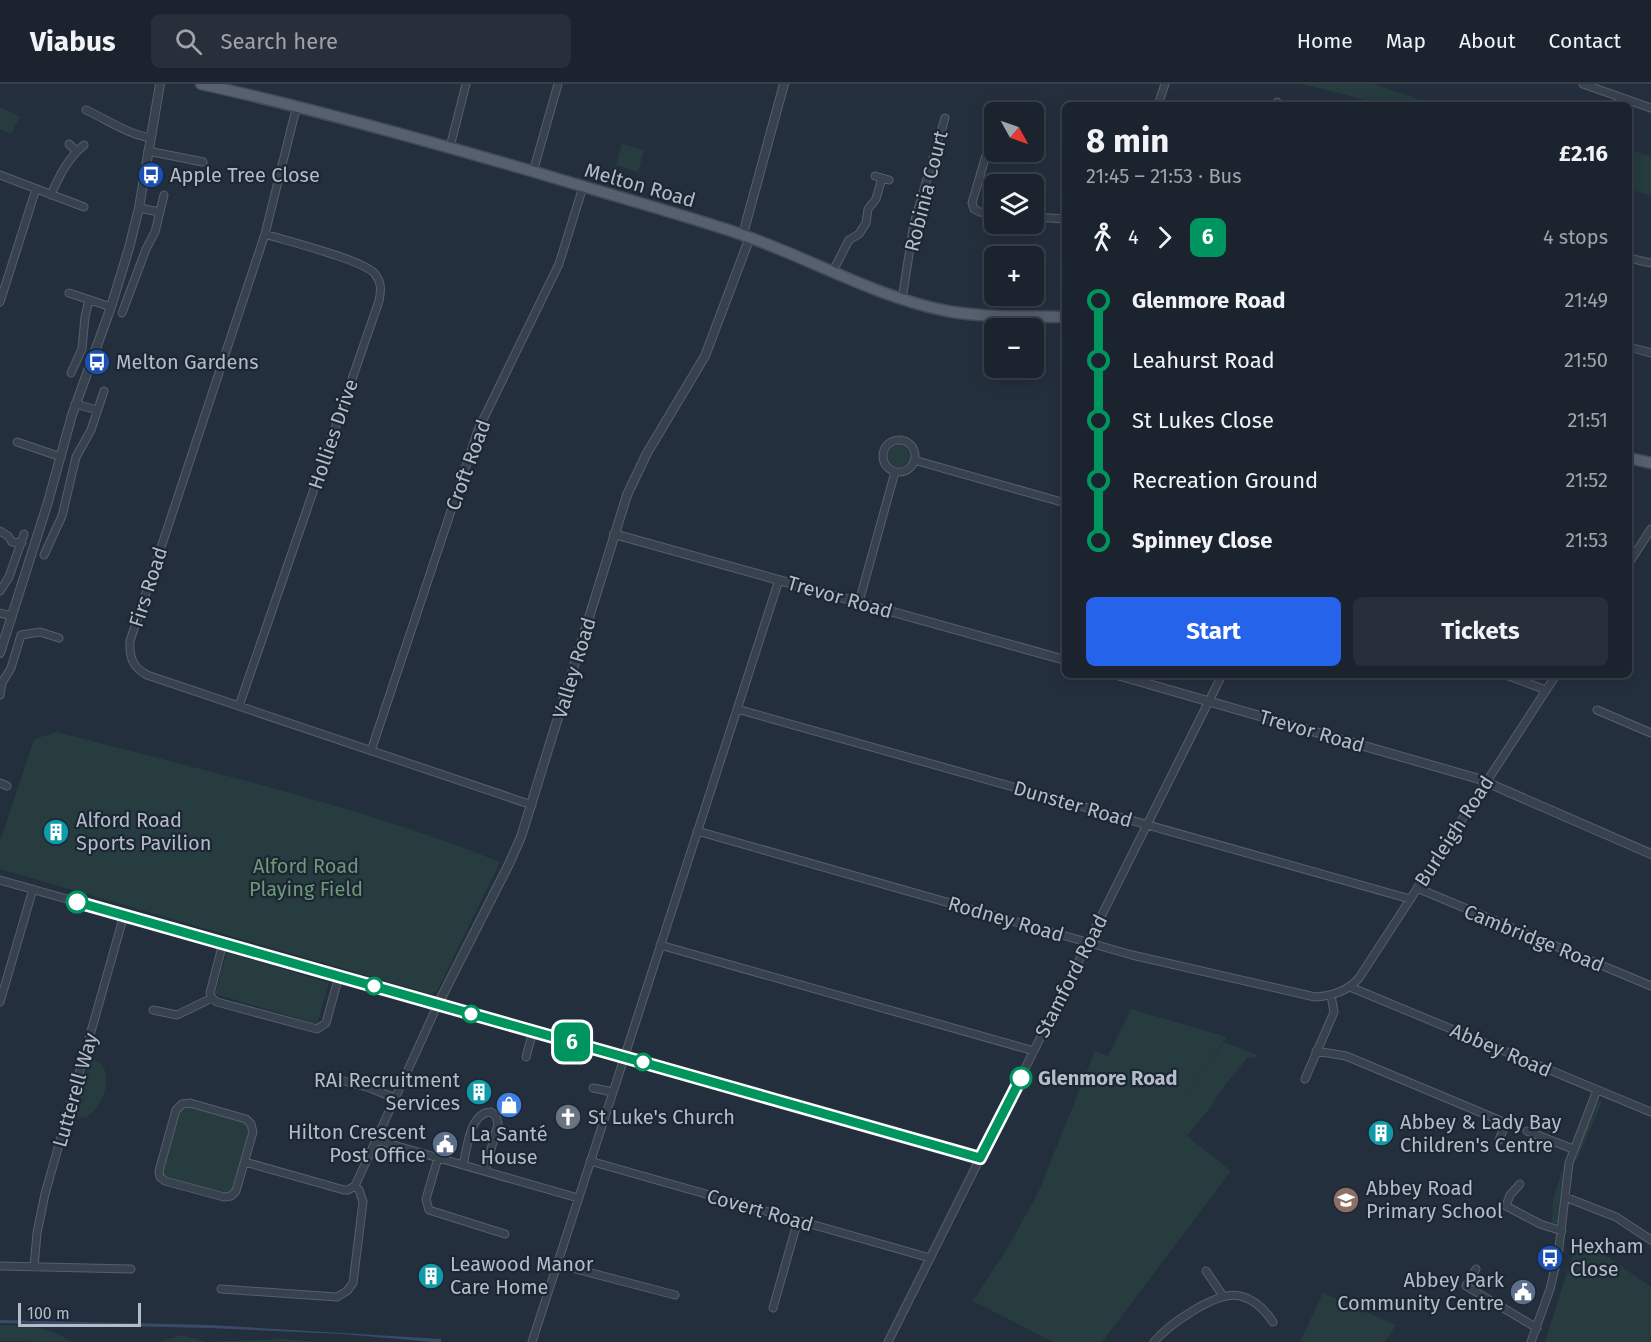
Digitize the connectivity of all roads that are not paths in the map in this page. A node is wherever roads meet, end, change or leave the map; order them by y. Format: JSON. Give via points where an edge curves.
{"nodes":[{"id":1,"x":160,"y":84,"type":"edge"},
{"id":2,"x":201,"y":84,"type":"edge"},
{"id":3,"x":466,"y":84,"type":"edge"},
{"id":4,"x":558,"y":84,"type":"edge"},
{"id":5,"x":784,"y":84,"type":"edge"},
{"id":6,"x":1165,"y":84,"type":"edge"},
{"id":7,"x":1583,"y":84,"type":"edge"},
{"id":8,"x":1159,"y":102,"type":"edge"},
{"id":9,"x":297,"y":105,"type":"junction"},
{"id":10,"x":1651,"y":108,"type":"edge"},
{"id":11,"x":86,"y":110,"type":"dead end"},
{"id":12,"x":945,"y":118,"type":"dead end"},
{"id":13,"x":151,"y":138,"type":"junction"},
{"id":14,"x":69,"y":144,"type":"dead end"},
{"id":15,"x":84,"y":145,"type":"dead end"},
{"id":16,"x":450,"y":147,"type":"junction"},
{"id":17,"x":76,"y":151,"type":"junction"},
{"id":18,"x":148,"y":151,"type":"junction"},
{"id":19,"x":203,"y":162,"type":"dead end"},
{"id":20,"x":984,"y":162,"type":"edge"},
{"id":21,"x":533,"y":172,"type":"junction"},
{"id":22,"x":0,"y":175,"type":"edge"},
{"id":23,"x":882,"y":178,"type":"dead end"},
{"id":24,"x":583,"y":187,"type":"junction"},
{"id":25,"x":36,"y":189,"type":"junction"},
{"id":26,"x":51,"y":195,"type":"junction"},
{"id":27,"x":164,"y":195,"type":"dead end"},
{"id":28,"x":84,"y":207,"type":"dead end"},
{"id":29,"x":138,"y":208,"type":"junction"},
{"id":30,"x":160,"y":212,"type":"junction"},
{"id":31,"x":984,"y":213,"type":"edge"},
{"id":32,"x":1044,"y":218,"type":"edge"},
{"id":33,"x":1062,"y":219,"type":"edge"},
{"id":34,"x":265,"y":234,"type":"junction"},
{"id":35,"x":746,"y":236,"type":"junction"},
{"id":36,"x":1632,"y":259,"type":"edge"},
{"id":37,"x":1651,"y":263,"type":"edge"},
{"id":38,"x":833,"y":271,"type":"junction"},
{"id":39,"x":69,"y":293,"type":"dead end"},
{"id":40,"x":902,"y":299,"type":"junction"},
{"id":41,"x":89,"y":300,"type":"junction"},
{"id":42,"x":0,"y":302,"type":"edge"},
{"id":43,"x":111,"y":307,"type":"junction"},
{"id":44,"x":122,"y":313,"type":"dead end"},
{"id":45,"x":1062,"y":316,"type":"edge"},
{"id":46,"x":1632,"y":348,"type":"edge"},
{"id":47,"x":1651,"y":352,"type":"edge"},
{"id":48,"x":71,"y":373,"type":"dead end"},
{"id":49,"x":104,"y":391,"type":"dead end"},
{"id":50,"x":75,"y":404,"type":"junction"},
{"id":51,"x":97,"y":410,"type":"junction"},
{"id":52,"x":17,"y":442,"type":"dead end"},
{"id":53,"x":61,"y":457,"type":"junction"},
{"id":54,"x":1632,"y":459,"type":"edge"},
{"id":55,"x":914,"y":460,"type":"junction"},
{"id":56,"x":1651,"y":463,"type":"edge"},
{"id":57,"x":895,"y":472,"type":"junction"},
{"id":58,"x":1062,"y":502,"type":"edge"},
{"id":59,"x":1651,"y":529,"type":"edge"},
{"id":60,"x":0,"y":531,"type":"edge"},
{"id":61,"x":24,"y":534,"type":"dead end"},
{"id":62,"x":614,"y":534,"type":"junction"},
{"id":63,"x":21,"y":543,"type":"junction"},
{"id":64,"x":44,"y":555,"type":"dead end"},
{"id":65,"x":1632,"y":558,"type":"edge"},
{"id":66,"x":779,"y":580,"type":"junction"},
{"id":67,"x":0,"y":591,"type":"edge"},
{"id":68,"x":859,"y":602,"type":"junction"},
{"id":69,"x":0,"y":613,"type":"edge"},
{"id":70,"x":12,"y":616,"type":"junction"},
{"id":71,"x":59,"y":638,"type":"dead end"},
{"id":72,"x":0,"y":653,"type":"edge"},
{"id":73,"x":1062,"y":659,"type":"edge"},
{"id":74,"x":1128,"y":678,"type":"edge"},
{"id":75,"x":1221,"y":678,"type":"edge"},
{"id":76,"x":1514,"y":678,"type":"edge"},
{"id":77,"x":1554,"y":678,"type":"edge"},
{"id":78,"x":1546,"y":690,"type":"junction"},
{"id":79,"x":0,"y":696,"type":"edge"},
{"id":80,"x":1210,"y":701,"type":"junction"},
{"id":81,"x":239,"y":706,"type":"junction"},
{"id":82,"x":737,"y":709,"type":"junction"},
{"id":83,"x":1597,"y":710,"type":"dead end"},
{"id":84,"x":1651,"y":733,"type":"edge"},
{"id":85,"x":371,"y":751,"type":"junction"},
{"id":86,"x":1486,"y":782,"type":"junction"},
{"id":87,"x":532,"y":805,"type":"junction"},
{"id":88,"x":1148,"y":825,"type":"junction"},
{"id":89,"x":697,"y":831,"type":"junction"},
{"id":90,"x":1651,"y":854,"type":"edge"},
{"id":91,"x":0,"y":880,"type":"edge"},
{"id":92,"x":1417,"y":888,"type":"junction"},
{"id":93,"x":33,"y":889,"type":"junction"},
{"id":94,"x":1410,"y":899,"type":"junction"},
{"id":95,"x":124,"y":915,"type":"junction"},
{"id":96,"x":1089,"y":942,"type":"junction"},
{"id":97,"x":224,"y":943,"type":"junction"},
{"id":98,"x":660,"y":945,"type":"junction"},
{"id":99,"x":339,"y":976,"type":"junction"},
{"id":100,"x":1651,"y":986,"type":"edge"},
{"id":101,"x":1350,"y":987,"type":"junction"},
{"id":102,"x":1331,"y":995,"type":"junction"},
{"id":103,"x":212,"y":998,"type":"junction"},
{"id":104,"x":0,"y":1002,"type":"edge"},
{"id":105,"x":438,"y":1004,"type":"junction"},
{"id":106,"x":153,"y":1010,"type":"dead end"},
{"id":107,"x":533,"y":1031,"type":"junction"},
{"id":108,"x":1034,"y":1051,"type":"junction"},
{"id":109,"x":1316,"y":1052,"type":"junction"},
{"id":110,"x":526,"y":1057,"type":"dead end"},
{"id":111,"x":624,"y":1057,"type":"junction"},
{"id":112,"x":1305,"y":1080,"type":"dead end"},
{"id":113,"x":344,"y":1081,"type":"dead end"},
{"id":114,"x":593,"y":1088,"type":"dead end"},
{"id":115,"x":1597,"y":1090,"type":"junction"},
{"id":116,"x":612,"y":1092,"type":"junction"},
{"id":117,"x":395,"y":1098,"type":"junction"},
{"id":118,"x":1651,"y":1112,"type":"edge"},
{"id":119,"x":1527,"y":1131,"type":"dead end"},
{"id":120,"x":376,"y":1140,"type":"junction"},
{"id":121,"x":1499,"y":1140,"type":"dead end"},
{"id":122,"x":1573,"y":1149,"type":"junction"},
{"id":123,"x":438,"y":1158,"type":"junction"},
{"id":124,"x":980,"y":1158,"type":"junction"},
{"id":125,"x":590,"y":1161,"type":"junction"},
{"id":126,"x":244,"y":1162,"type":"junction"},
{"id":127,"x":463,"y":1165,"type":"junction"},
{"id":128,"x":485,"y":1171,"type":"junction"},
{"id":129,"x":1520,"y":1184,"type":"dead end"},
{"id":130,"x":355,"y":1186,"type":"junction"},
{"id":131,"x":1565,"y":1197,"type":"junction"},
{"id":132,"x":578,"y":1198,"type":"junction"},
{"id":133,"x":798,"y":1220,"type":"junction"},
{"id":134,"x":1562,"y":1231,"type":"junction"},
{"id":135,"x":505,"y":1234,"type":"dead end"},
{"id":136,"x":1651,"y":1240,"type":"edge"},
{"id":137,"x":930,"y":1258,"type":"junction"},
{"id":138,"x":556,"y":1264,"type":"junction"},
{"id":139,"x":0,"y":1266,"type":"edge"},
{"id":140,"x":34,"y":1267,"type":"junction"},
{"id":141,"x":131,"y":1269,"type":"dead end"},
{"id":142,"x":1476,"y":1269,"type":"dead end"},
{"id":143,"x":1206,"y":1271,"type":"dead end"},
{"id":144,"x":221,"y":1289,"type":"dead end"},
{"id":145,"x":675,"y":1295,"type":"dead end"},
{"id":146,"x":1223,"y":1296,"type":"junction"},
{"id":147,"x":773,"y":1308,"type":"dead end"},
{"id":148,"x":1273,"y":1322,"type":"dead end"},
{"id":149,"x":1537,"y":1328,"type":"junction"},
{"id":150,"x":532,"y":1342,"type":"edge"},
{"id":151,"x":888,"y":1342,"type":"edge"},
{"id":152,"x":1154,"y":1342,"type":"edge"},
{"id":153,"x":1531,"y":1342,"type":"edge"}],
"edges":[{"from":1,"to":13,"type":"street"},
{"from":2,"to":9,"type":"main road","name":"Melton Road"},
{"from":3,"to":16,"type":"street"},
{"from":4,"to":21,"type":"street"},
{"from":5,"to":35,"type":"street","name":"Valley Road"},
{"from":6,"to":8,"type":"street"},
{"from":7,"to":10,"type":"street"},
{"from":9,"to":16,"type":"main road","name":"Melton Road"},
{"from":9,"to":34,"type":"street","name":"Firs Road"},
{"from":11,"to":13,"type":"street","via":[[129,133]]},
{"from":12,"to":40,"type":"street","name":"Robinia Court","via":[[914,223]]},
{"from":13,"to":18,"type":"street"},
{"from":14,"to":17,"type":"street"},
{"from":15,"to":17,"type":"street"},
{"from":16,"to":21,"type":"main road","name":"Melton Road"},
{"from":17,"to":26,"type":"street","via":[[60,173]]},
{"from":18,"to":19,"type":"street"},
{"from":18,"to":29,"type":"street"},
{"from":20,"to":31,"type":"street","via":[[972,203],[974,209]]},
{"from":21,"to":24,"type":"main road","name":"Melton Road"},
{"from":22,"to":25,"type":"street"},
{"from":23,"to":38,"type":"street","via":[[866,223],[849,240]]},
{"from":24,"to":35,"type":"main road","name":"Melton Road"},
{"from":24,"to":85,"type":"street","name":"Croft Road","via":[[559,264],[478,430]]},
{"from":25,"to":26,"type":"street"},
{"from":25,"to":42,"type":"street"},
{"from":26,"to":28,"type":"street"},
{"from":27,"to":30,"type":"street"},
{"from":29,"to":30,"type":"street"},
{"from":29,"to":43,"type":"street"},
{"from":30,"to":44,"type":"street"},
{"from":32,"to":33,"type":"street"},
{"from":34,"to":81,"type":"street","name":"Firs Road","via":[[129,650],[135,666],[147,675]]},
{"from":34,"to":81,"type":"street","name":"Hollies Drive","via":[[364,265],[378,278],[382,290]]},
{"from":35,"to":38,"type":"main road","name":"Melton Road"},
{"from":35,"to":62,"type":"street","name":"Valley Road","via":[[705,356],[647,453]]},
{"from":36,"to":37,"type":"street"},
{"from":38,"to":40,"type":"main road","name":"Melton Road"},
{"from":39,"to":41,"type":"street"},
{"from":40,"to":45,"type":"main road","name":"Melton Road","via":[[974,315]]},
{"from":41,"to":43,"type":"street"},
{"from":41,"to":48,"type":"street","via":[[82,349]]},
{"from":43,"to":50,"type":"street"},
{"from":46,"to":47,"type":"street"},
{"from":49,"to":51,"type":"street"},
{"from":50,"to":51,"type":"street"},
{"from":50,"to":53,"type":"street"},
{"from":51,"to":64,"type":"street","via":[[76,457],[62,516]]},
{"from":52,"to":53,"type":"street"},
{"from":53,"to":70,"type":"street"},
{"from":54,"to":56,"type":"main road"},
{"from":55,"to":57,"type":"street","via":[[905,471]]},
{"from":55,"to":57,"type":"street","via":[[914,450],[907,443],[898,440],[889,444],[883,452],[884,462]]},
{"from":55,"to":58,"type":"street"},
{"from":57,"to":68,"type":"street"},
{"from":59,"to":65,"type":"street"},
{"from":60,"to":63,"type":"street","via":[[12,542]]},
{"from":61,"to":63,"type":"street"},
{"from":62,"to":66,"type":"street","name":"Trevor Road"},
{"from":62,"to":87,"type":"street","name":"Valley Road"},
{"from":63,"to":67,"type":"street"},
{"from":66,"to":68,"type":"street","name":"Trevor Road"},
{"from":66,"to":82,"type":"street"},
{"from":68,"to":73,"type":"street","name":"Trevor Road"},
{"from":69,"to":70,"type":"street"},
{"from":70,"to":72,"type":"street"},
{"from":71,"to":79,"type":"street","via":[[40,632],[21,635]]},
{"from":74,"to":80,"type":"street","name":"Trevor Road"},
{"from":75,"to":80,"type":"street","name":"Stamford Road"},
{"from":76,"to":78,"type":"street"},
{"from":77,"to":78,"type":"street","name":"Burleigh Road"},
{"from":78,"to":86,"type":"street","name":"Burleigh Road"},
{"from":80,"to":86,"type":"street","name":"Trevor Road"},
{"from":80,"to":88,"type":"street","name":"Stamford Road"},
{"from":81,"to":85,"type":"street","name":"Firs Road"},
{"from":82,"to":88,"type":"street","name":"Dunster Road"},
{"from":82,"to":89,"type":"street"},
{"from":83,"to":84,"type":"street"},
{"from":85,"to":87,"type":"street","name":"Firs Road"},
{"from":86,"to":90,"type":"street","name":"Trevor Road"},
{"from":86,"to":92,"type":"street","name":"Burleigh Road"},
{"from":87,"to":105,"type":"street","name":"Valley Road","via":[[510,864]]},
{"from":88,"to":94,"type":"street","name":"Dunster Road"},
{"from":88,"to":96,"type":"street","name":"Stamford Road"},
{"from":89,"to":96,"type":"street","name":"Rodney Road"},
{"from":89,"to":98,"type":"street"},
{"from":91,"to":93,"type":"street"},
{"from":92,"to":94,"type":"street","name":"Burleigh Road"},
{"from":92,"to":100,"type":"street","name":"Cambridge Road"},
{"from":93,"to":95,"type":"street"},
{"from":93,"to":104,"type":"street"},
{"from":94,"to":101,"type":"street","name":"Burleigh Road"},
{"from":95,"to":97,"type":"street"},
{"from":95,"to":140,"type":"street","name":"Lutterell Way","via":[[45,1194]]},
{"from":96,"to":102,"type":"street","name":"Rodney Road","via":[[1315,997]]},
{"from":96,"to":108,"type":"street","name":"Stamford Road"},
{"from":97,"to":99,"type":"street"},
{"from":97,"to":103,"type":"street","via":[[210,993]]},
{"from":98,"to":108,"type":"street"},
{"from":98,"to":111,"type":"street"},
{"from":99,"to":103,"type":"street","via":[[326,1023],[316,1029]]},
{"from":99,"to":105,"type":"street"},
{"from":101,"to":102,"type":"street","name":"Rodney Road"},
{"from":101,"to":115,"type":"street","name":"Abbey Road"},
{"from":102,"to":109,"type":"street","via":[[1334,1012]]},
{"from":103,"to":106,"type":"street","via":[[177,1015]]},
{"from":105,"to":107,"type":"street"},
{"from":105,"to":117,"type":"street","name":"Valley Road"},
{"from":107,"to":110,"type":"street"},
{"from":107,"to":111,"type":"street"},
{"from":108,"to":124,"type":"street","name":"Stamford Road"},
{"from":109,"to":112,"type":"street"},
{"from":109,"to":121,"type":"street","via":[[1346,1056],[1506,1123]]},
{"from":111,"to":116,"type":"street"},
{"from":111,"to":124,"type":"street"},
{"from":113,"to":117,"type":"street"},
{"from":114,"to":116,"type":"street"},
{"from":115,"to":118,"type":"street","name":"Abbey Road"},
{"from":115,"to":122,"type":"street"},
{"from":116,"to":125,"type":"street"},
{"from":117,"to":120,"type":"street","name":"Valley Road"},
{"from":119,"to":122,"type":"street"},
{"from":120,"to":123,"type":"street"},
{"from":120,"to":130,"type":"street","name":"Valley Road"},
{"from":122,"to":131,"type":"street"},
{"from":123,"to":127,"type":"street"},
{"from":123,"to":135,"type":"street","via":[[426,1199],[429,1210]]},
{"from":124,"to":137,"type":"street","name":"Stamford Road"},
{"from":125,"to":132,"type":"street"},
{"from":125,"to":133,"type":"street","name":"Covert Road"},
{"from":126,"to":126,"type":"street","via":[[231,1196],[165,1181],[159,1171],[176,1110],[190,1103],[246,1119],[253,1132]]},
{"from":126,"to":130,"type":"street","via":[[344,1190]]},
{"from":127,"to":128,"type":"street"},
{"from":127,"to":128,"type":"street","via":[[477,1118],[491,1112],[498,1124]]},
{"from":128,"to":132,"type":"street"},
{"from":129,"to":134,"type":"street","via":[[1506,1206]]},
{"from":130,"to":144,"type":"street","via":[[363,1202],[353,1283],[343,1294],[337,1297]]},
{"from":131,"to":134,"type":"street"},
{"from":131,"to":136,"type":"street","via":[[1616,1217]]},
{"from":132,"to":138,"type":"street"},
{"from":133,"to":137,"type":"street","name":"Covert Road"},
{"from":133,"to":147,"type":"street"},
{"from":134,"to":149,"type":"street"},
{"from":137,"to":151,"type":"street","name":"Stamford Road"},
{"from":138,"to":145,"type":"street"},
{"from":138,"to":150,"type":"street"},
{"from":139,"to":140,"type":"street"},
{"from":140,"to":141,"type":"street"},
{"from":142,"to":149,"type":"street","via":[[1466,1286]]},
{"from":143,"to":146,"type":"street"},
{"from":146,"to":148,"type":"street","via":[[1239,1295],[1254,1302]]},
{"from":146,"to":152,"type":"street","via":[[1179,1319]]},
{"from":149,"to":153,"type":"street"}]}
